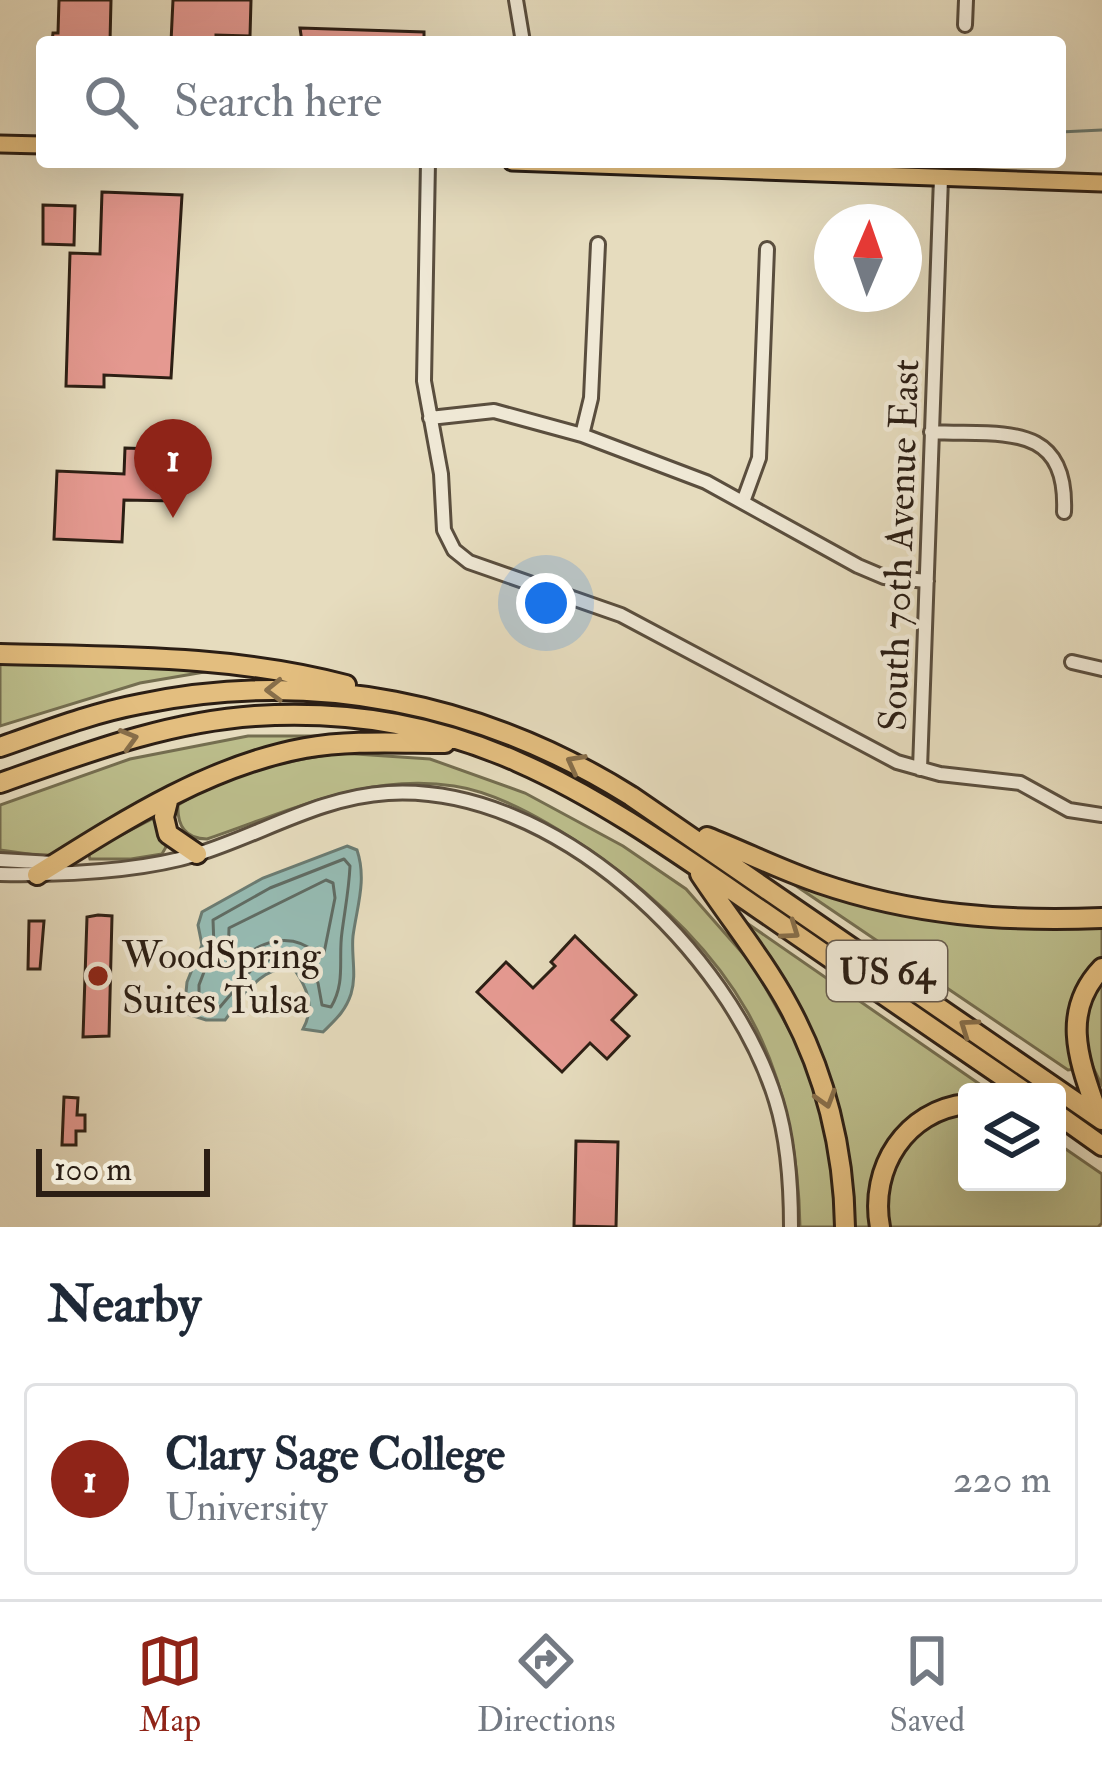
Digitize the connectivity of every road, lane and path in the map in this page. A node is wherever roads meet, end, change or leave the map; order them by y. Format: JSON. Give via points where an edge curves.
{"nodes":[{"id":1,"x":516,"y":0,"type":"edge"},
{"id":2,"x":966,"y":0,"type":"edge"},
{"id":3,"x":965,"y":25,"type":"dead end"},
{"id":4,"x":522,"y":36,"type":"edge"},
{"id":5,"x":0,"y":144,"type":"edge"},
{"id":6,"x":36,"y":145,"type":"edge"},
{"id":7,"x":428,"y":168,"type":"edge"},
{"id":8,"x":677,"y":168,"type":"edge"},
{"id":9,"x":941,"y":178,"type":"junction"},
{"id":10,"x":1102,"y":183,"type":"edge"},
{"id":11,"x":598,"y":244,"type":"dead end"},
{"id":12,"x":767,"y":249,"type":"dead end"},
{"id":13,"x":430,"y":418,"type":"junction"},
{"id":14,"x":931,"y":432,"type":"junction"},
{"id":15,"x":582,"y":435,"type":"junction"},
{"id":16,"x":743,"y":502,"type":"junction"},
{"id":17,"x":1064,"y":512,"type":"dead end"},
{"id":18,"x":927,"y":581,"type":"junction"},
{"id":19,"x":0,"y":654,"type":"edge"},
{"id":20,"x":1072,"y":662,"type":"dead end"},
{"id":21,"x":1102,"y":668,"type":"edge"},
{"id":22,"x":432,"y":708,"type":"junction"},
{"id":23,"x":473,"y":743,"type":"junction"},
{"id":24,"x":0,"y":747,"type":"edge"},
{"id":25,"x":920,"y":769,"type":"junction"},
{"id":26,"x":9,"y":780,"type":"edge"},
{"id":27,"x":170,"y":797,"type":"junction"},
{"id":28,"x":1102,"y":814,"type":"edge"},
{"id":29,"x":675,"y":825,"type":"junction"},
{"id":30,"x":197,"y":854,"type":"junction"},
{"id":31,"x":0,"y":860,"type":"edge"},
{"id":32,"x":55,"y":863,"type":"junction"},
{"id":33,"x":694,"y":865,"type":"junction"},
{"id":34,"x":77,"y":870,"type":"junction"},
{"id":35,"x":0,"y":874,"type":"edge"},
{"id":36,"x":37,"y":875,"type":"junction"},
{"id":37,"x":1102,"y":918,"type":"edge"},
{"id":38,"x":1102,"y":968,"type":"edge"},
{"id":39,"x":1011,"y":1083,"type":"edge"},
{"id":40,"x":958,"y":1106,"type":"edge"},
{"id":41,"x":1100,"y":1119,"type":"edge"},
{"id":42,"x":1066,"y":1121,"type":"edge"},
{"id":43,"x":1102,"y":1146,"type":"edge"},
{"id":44,"x":790,"y":1227,"type":"edge"},
{"id":45,"x":845,"y":1227,"type":"edge"},
{"id":46,"x":880,"y":1227,"type":"edge"}],
"edges":[{"from":1,"to":4,"type":"street"},
{"from":2,"to":3,"type":"street"},
{"from":5,"to":6,"type":"main road"},
{"from":7,"to":13,"type":"street","via":[[422,367]]},
{"from":8,"to":9,"type":"main road"},
{"from":9,"to":10,"type":"main road"},
{"from":9,"to":14,"type":"street","name":"South 70th Avenue East"},
{"from":11,"to":15,"type":"street"},
{"from":12,"to":16,"type":"street","via":[[759,458]]},
{"from":13,"to":15,"type":"street","via":[[506,413]]},
{"from":13,"to":25,"type":"street","via":[[448,540],[470,562],[621,615],[871,751]]},
{"from":14,"to":17,"type":"street","via":[[1040,444],[1063,475]]},
{"from":14,"to":18,"type":"street","name":"South 70th Avenue East"},
{"from":15,"to":16,"type":"street"},
{"from":16,"to":18,"type":"street","via":[[884,577]]},
{"from":18,"to":25,"type":"street","name":"South 70th Avenue East"},
{"from":19,"to":22,"type":"highway","via":[[266,666]]},
{"from":20,"to":21,"type":"street"},
{"from":22,"to":24,"type":"highway","number":"US 64","one_way":true,"via":[[326,691],[201,694],[134,705]]},
{"from":29,"to":22,"type":"highway","number":"US 64","one_way":true,"via":[[558,754]]},
{"from":26,"to":23,"type":"highway","number":"US 64","one_way":true,"via":[[146,734],[252,716],[359,719]]},
{"from":23,"to":27,"type":"highway","via":[[307,748],[209,776]]},
{"from":23,"to":33,"type":"highway","number":"US 64","via":[[559,778]]},
{"from":25,"to":28,"type":"street","via":[[1020,783],[1070,810]]},
{"from":27,"to":30,"type":"highway","via":[[168,834]]},
{"from":27,"to":32,"type":"highway"},
{"from":29,"to":37,"type":"highway","via":[[896,905],[977,918]]},
{"from":41,"to":29,"type":"highway","number":"US 64","one_way":true},
{"from":30,"to":34,"type":"street"},
{"from":30,"to":44,"type":"street","via":[[367,795],[450,797],[531,824],[659,915],[728,998],[776,1102]]},
{"from":31,"to":32,"type":"street"},
{"from":32,"to":34,"type":"street"},
{"from":32,"to":36,"type":"highway"},
{"from":33,"to":39,"type":"highway","number":"US 64","one_way":true},
{"from":33,"to":45,"type":"highway","one_way":true,"via":[[803,1036],[832,1121]]},
{"from":34,"to":36,"type":"street"},
{"from":35,"to":36,"type":"street"},
{"from":38,"to":41,"type":"highway","via":[[1083,994],[1074,1031]]},
{"from":40,"to":46,"type":"highway","via":[[933,1113],[897,1144],[878,1189]]},
{"from":42,"to":43,"type":"highway"}]}
